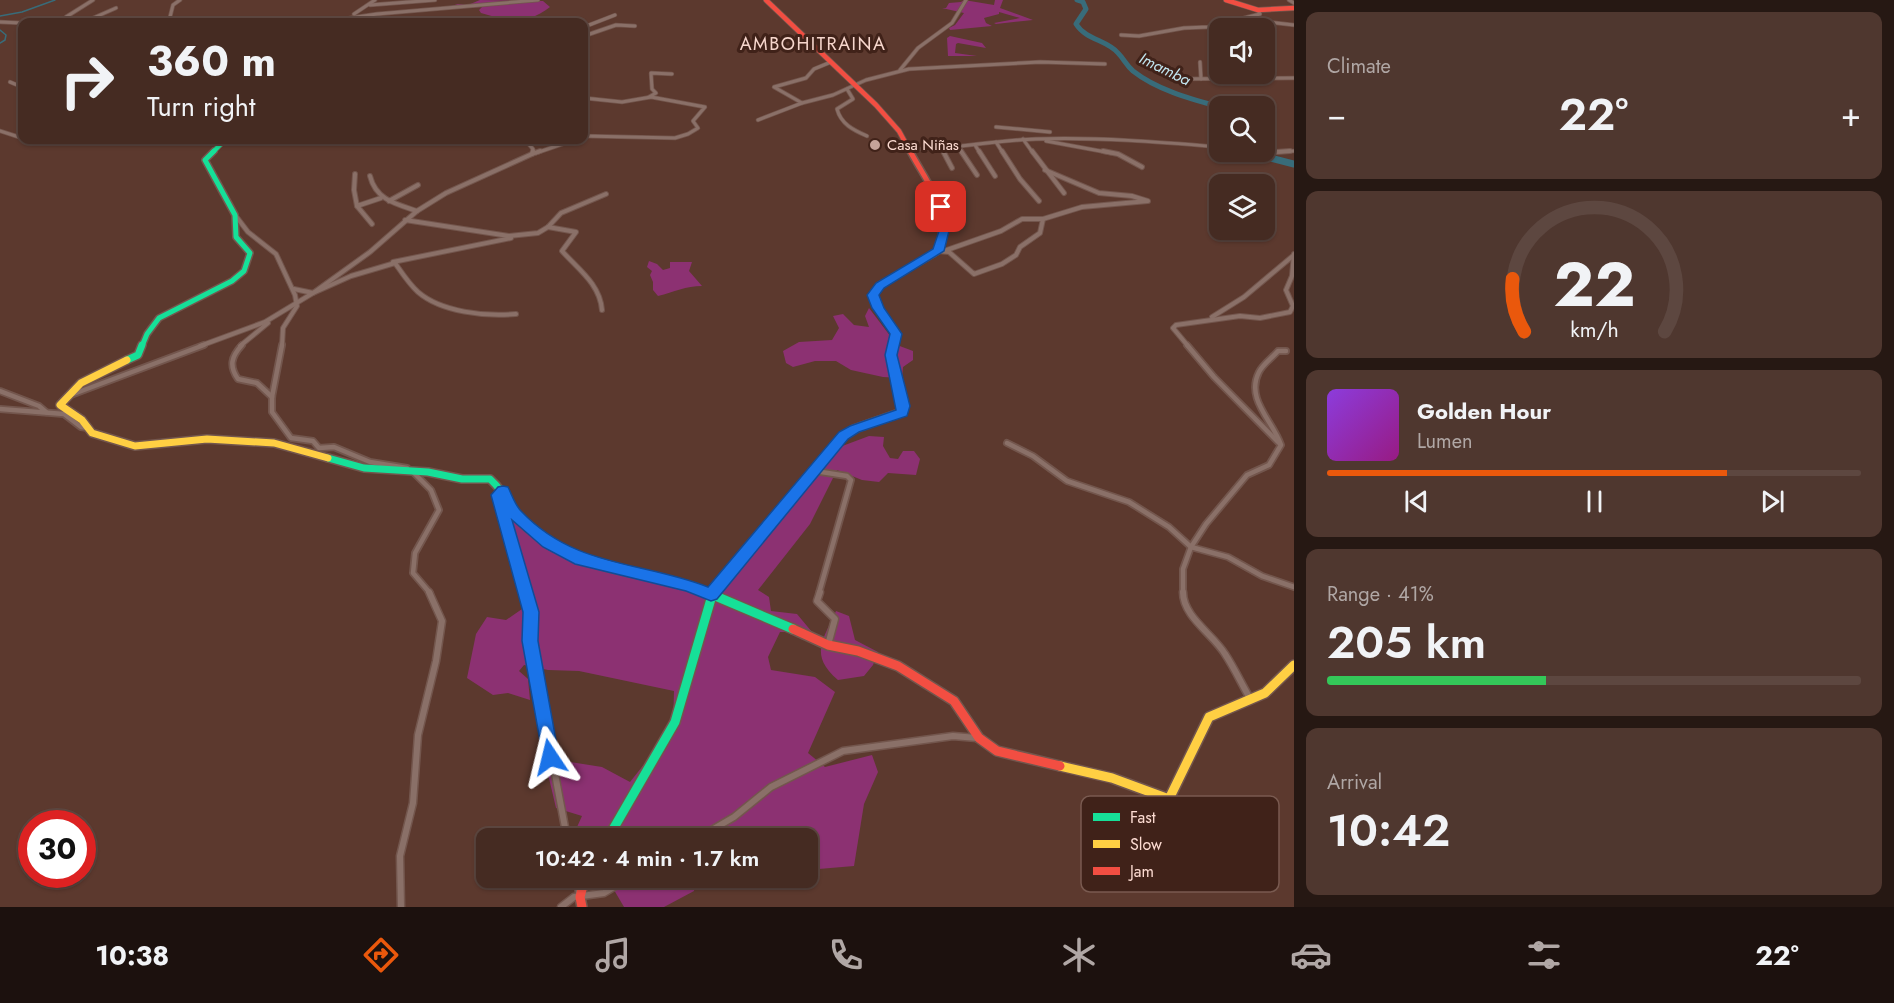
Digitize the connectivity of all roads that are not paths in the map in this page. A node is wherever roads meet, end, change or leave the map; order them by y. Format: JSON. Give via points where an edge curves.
{"nodes":[{"id":1,"x":93,"y":0,"type":"edge"},
{"id":2,"x":180,"y":0,"type":"edge"},
{"id":3,"x":375,"y":0,"type":"edge"},
{"id":4,"x":395,"y":0,"type":"edge"},
{"id":5,"x":538,"y":0,"type":"edge"},
{"id":6,"x":766,"y":0,"type":"edge"},
{"id":7,"x":966,"y":0,"type":"edge"},
{"id":8,"x":1226,"y":0,"type":"edge"},
{"id":9,"x":415,"y":1,"type":"edge"},
{"id":10,"x":435,"y":1,"type":"edge"},
{"id":11,"x":392,"y":4,"type":"junction"},
{"id":12,"x":370,"y":5,"type":"junction"},
{"id":13,"x":1292,"y":5,"type":"edge"},
{"id":14,"x":116,"y":8,"type":"dead end"},
{"id":15,"x":440,"y":9,"type":"junction"},
{"id":16,"x":1258,"y":10,"type":"junction"},
{"id":17,"x":615,"y":15,"type":"dead end"},
{"id":18,"x":66,"y":18,"type":"edge"},
{"id":19,"x":90,"y":18,"type":"edge"},
{"id":20,"x":172,"y":18,"type":"edge"},
{"id":21,"x":343,"y":18,"type":"joint"},
{"id":22,"x":1244,"y":18,"type":"edge"},
{"id":23,"x":0,"y":22,"type":"edge"},
{"id":24,"x":18,"y":23,"type":"edge"},
{"id":25,"x":1275,"y":24,"type":"edge"},
{"id":26,"x":588,"y":25,"type":"edge"},
{"id":27,"x":1294,"y":25,"type":"edge"},
{"id":28,"x":635,"y":26,"type":"dead end"},
{"id":29,"x":1209,"y":27,"type":"edge"},
{"id":30,"x":588,"y":35,"type":"edge"},
{"id":31,"x":1121,"y":35,"type":"dead end"},
{"id":32,"x":831,"y":62,"type":"junction"},
{"id":33,"x":1200,"y":62,"type":"dead end"},
{"id":34,"x":1106,"y":64,"type":"dead end"},
{"id":35,"x":898,"y":72,"type":"junction"},
{"id":36,"x":672,"y":74,"type":"dead end"},
{"id":37,"x":1294,"y":78,"type":"edge"},
{"id":38,"x":1175,"y":79,"type":"dead end"},
{"id":39,"x":1201,"y":80,"type":"junction"},
{"id":40,"x":10,"y":82,"type":"dead end"},
{"id":41,"x":18,"y":85,"type":"edge"},
{"id":42,"x":855,"y":86,"type":"junction"},
{"id":43,"x":847,"y":89,"type":"junction"},
{"id":44,"x":588,"y":98,"type":"edge"},
{"id":45,"x":646,"y":98,"type":"junction"},
{"id":46,"x":802,"y":103,"type":"junction"},
{"id":47,"x":758,"y":120,"type":"dead end"},
{"id":48,"x":996,"y":127,"type":"dead end"},
{"id":49,"x":0,"y":130,"type":"edge"},
{"id":50,"x":1050,"y":132,"type":"dead end"},
{"id":51,"x":588,"y":136,"type":"edge"},
{"id":52,"x":867,"y":136,"type":"dead end"},
{"id":53,"x":18,"y":137,"type":"edge"},
{"id":54,"x":1023,"y":139,"type":"junction"},
{"id":55,"x":1035,"y":139,"type":"junction"},
{"id":56,"x":996,"y":142,"type":"junction"},
{"id":57,"x":221,"y":144,"type":"edge"},
{"id":58,"x":529,"y":144,"type":"edge"},
{"id":59,"x":562,"y":144,"type":"edge"},
{"id":60,"x":975,"y":145,"type":"junction"},
{"id":61,"x":1209,"y":146,"type":"edge"},
{"id":62,"x":959,"y":148,"type":"junction"},
{"id":63,"x":908,"y":149,"type":"junction"},
{"id":64,"x":942,"y":150,"type":"junction"},
{"id":65,"x":1294,"y":151,"type":"edge"},
{"id":66,"x":1276,"y":152,"type":"dead end"},
{"id":67,"x":532,"y":154,"type":"junction"},
{"id":68,"x":1142,"y":166,"type":"dead end"},
{"id":69,"x":952,"y":168,"type":"dead end"},
{"id":70,"x":1046,"y":170,"type":"junction"},
{"id":71,"x":356,"y":174,"type":"dead end"},
{"id":72,"x":976,"y":175,"type":"dead end"},
{"id":73,"x":370,"y":176,"type":"dead end"},
{"id":74,"x":994,"y":176,"type":"dead end"},
{"id":75,"x":418,"y":185,"type":"dead end"},
{"id":76,"x":1064,"y":193,"type":"dead end"},
{"id":77,"x":606,"y":194,"type":"dead end"},
{"id":78,"x":381,"y":198,"type":"junction"},
{"id":79,"x":389,"y":201,"type":"junction"},
{"id":80,"x":1039,"y":201,"type":"dead end"},
{"id":81,"x":357,"y":206,"type":"junction"},
{"id":82,"x":417,"y":211,"type":"junction"},
{"id":83,"x":235,"y":215,"type":"junction"},
{"id":84,"x":1043,"y":219,"type":"junction"},
{"id":85,"x":405,"y":220,"type":"junction"},
{"id":86,"x":372,"y":224,"type":"dead end"},
{"id":87,"x":548,"y":227,"type":"junction"},
{"id":88,"x":532,"y":233,"type":"junction"},
{"id":89,"x":941,"y":251,"type":"junction"},
{"id":90,"x":1294,"y":254,"type":"edge"},
{"id":91,"x":391,"y":264,"type":"junction"},
{"id":92,"x":294,"y":289,"type":"junction"},
{"id":93,"x":313,"y":293,"type":"junction"},
{"id":94,"x":296,"y":303,"type":"junction"},
{"id":95,"x":602,"y":310,"type":"dead end"},
{"id":96,"x":282,"y":312,"type":"junction"},
{"id":97,"x":516,"y":314,"type":"dead end"},
{"id":98,"x":1203,"y":320,"type":"junction"},
{"id":99,"x":1286,"y":351,"type":"dead end"},
{"id":100,"x":0,"y":391,"type":"edge"},
{"id":101,"x":272,"y":397,"type":"junction"},
{"id":102,"x":62,"y":398,"type":"junction"},
{"id":103,"x":0,"y":409,"type":"edge"},
{"id":104,"x":46,"y":412,"type":"junction"},
{"id":105,"x":90,"y":428,"type":"junction"},
{"id":106,"x":1007,"y":443,"type":"dead end"},
{"id":107,"x":1281,"y":445,"type":"junction"},
{"id":108,"x":815,"y":471,"type":"junction"},
{"id":109,"x":413,"y":472,"type":"junction"},
{"id":110,"x":428,"y":472,"type":"junction"},
{"id":111,"x":503,"y":491,"type":"junction"},
{"id":112,"x":1191,"y":548,"type":"junction"},
{"id":113,"x":1294,"y":587,"type":"edge"},
{"id":114,"x":711,"y":594,"type":"junction"},
{"id":115,"x":828,"y":645,"type":"junction"},
{"id":116,"x":1294,"y":665,"type":"edge"},
{"id":117,"x":1251,"y":700,"type":"junction"},
{"id":118,"x":979,"y":738,"type":"junction"},
{"id":119,"x":1161,"y":796,"type":"edge"},
{"id":120,"x":1170,"y":796,"type":"edge"},
{"id":121,"x":565,"y":828,"type":"edge"},
{"id":122,"x":614,"y":828,"type":"edge"},
{"id":123,"x":715,"y":828,"type":"edge"},
{"id":124,"x":578,"y":888,"type":"edge"},
{"id":125,"x":582,"y":888,"type":"edge"},
{"id":126,"x":612,"y":888,"type":"edge"},
{"id":127,"x":580,"y":897,"type":"junction"},
{"id":128,"x":401,"y":907,"type":"edge"},
{"id":129,"x":561,"y":907,"type":"edge"},
{"id":130,"x":582,"y":907,"type":"edge"}],
"edges":[{"from":1,"to":18,"type":"street"},
{"from":2,"to":20,"type":"street","via":[[173,5]]},
{"from":3,"to":12,"type":"street"},
{"from":4,"to":11,"type":"street"},
{"from":5,"to":15,"type":"street"},
{"from":6,"to":32,"type":"street"},
{"from":7,"to":35,"type":"street","via":[[954,22],[915,50]]},
{"from":8,"to":16,"type":"street"},
{"from":9,"to":10,"type":"street"},
{"from":9,"to":11,"type":"street"},
{"from":10,"to":15,"type":"street"},
{"from":11,"to":12,"type":"street"},
{"from":12,"to":21,"type":"street"},
{"from":13,"to":16,"type":"street"},
{"from":14,"to":19,"type":"street"},
{"from":15,"to":21,"type":"street"},
{"from":16,"to":22,"type":"street","via":[[1260,14]]},
{"from":17,"to":26,"type":"street"},
{"from":23,"to":24,"type":"street"},
{"from":25,"to":27,"type":"street"},
{"from":28,"to":30,"type":"street","via":[[616,25]]},
{"from":29,"to":31,"type":"street"},
{"from":32,"to":42,"type":"street"},
{"from":32,"to":46,"type":"street","via":[[814,69],[806,78],[774,87]]},
{"from":33,"to":39,"type":"street"},
{"from":34,"to":35,"type":"street","via":[[1040,62]]},
{"from":35,"to":42,"type":"street"},
{"from":36,"to":45,"type":"street","via":[[651,73],[656,93]]},
{"from":37,"to":39,"type":"street"},
{"from":38,"to":39,"type":"street"},
{"from":40,"to":41,"type":"street"},
{"from":42,"to":43,"type":"street"},
{"from":42,"to":63,"type":"street","via":[[889,118]]},
{"from":43,"to":46,"type":"street"},
{"from":43,"to":52,"type":"street","via":[[853,99],[837,109],[838,117]]},
{"from":44,"to":45,"type":"street","via":[[622,102]]},
{"from":45,"to":51,"type":"street","via":[[705,107],[693,121],[698,128],[690,135],[646,139]]},
{"from":46,"to":47,"type":"street"},
{"from":48,"to":50,"type":"street"},
{"from":49,"to":53,"type":"street"},
{"from":54,"to":55,"type":"street"},
{"from":54,"to":56,"type":"street"},
{"from":54,"to":70,"type":"street"},
{"from":55,"to":61,"type":"street"},
{"from":55,"to":68,"type":"street","via":[[1118,154]]},
{"from":56,"to":60,"type":"street"},
{"from":56,"to":80,"type":"street"},
{"from":57,"to":83,"type":"street","via":[[205,160]]},
{"from":58,"to":67,"type":"street"},
{"from":59,"to":67,"type":"street"},
{"from":60,"to":62,"type":"street"},
{"from":60,"to":74,"type":"street"},
{"from":62,"to":64,"type":"street"},
{"from":62,"to":72,"type":"street"},
{"from":63,"to":64,"type":"street"},
{"from":63,"to":89,"type":"street","via":[[941,207]]},
{"from":64,"to":69,"type":"street"},
{"from":65,"to":66,"type":"street"},
{"from":67,"to":82,"type":"street","via":[[446,193]]},
{"from":70,"to":76,"type":"street"},
{"from":70,"to":84,"type":"street","via":[[1099,193],[1148,201],[1084,206]]},
{"from":71,"to":81,"type":"street"},
{"from":73,"to":78,"type":"street","via":[[372,190]]},
{"from":75,"to":79,"type":"street"},
{"from":77,"to":87,"type":"street","via":[[561,213]]},
{"from":78,"to":79,"type":"street"},
{"from":78,"to":81,"type":"street"},
{"from":79,"to":82,"type":"street"},
{"from":81,"to":86,"type":"street"},
{"from":82,"to":85,"type":"street"},
{"from":83,"to":92,"type":"street","via":[[248,232],[276,254]]},
{"from":83,"to":102,"type":"street","via":[[236,237],[250,252],[244,271],[159,318],[138,355],[73,388]]},
{"from":84,"to":89,"type":"street","via":[[1022,219],[1001,231]]},
{"from":84,"to":89,"type":"street","via":[[1040,232],[1020,247],[1016,255],[974,274],[949,252]]},
{"from":85,"to":88,"type":"street","via":[[499,235]]},
{"from":85,"to":93,"type":"street","via":[[381,243]]},
{"from":87,"to":88,"type":"street"},
{"from":87,"to":95,"type":"street","via":[[576,232],[562,251],[598,293]]},
{"from":88,"to":91,"type":"street","via":[[395,260]]},
{"from":89,"to":108,"type":"street","via":[[880,285],[873,295],[896,334],[891,355],[904,406],[902,412],[843,435]]},
{"from":90,"to":98,"type":"street","via":[[1236,304]]},
{"from":90,"to":98,"type":"street","via":[[1286,290],[1293,306],[1290,312],[1260,318],[1245,315]]},
{"from":91,"to":93,"type":"street"},
{"from":91,"to":97,"type":"street","via":[[397,265],[400,275],[420,295],[445,308]]},
{"from":92,"to":93,"type":"street"},
{"from":92,"to":94,"type":"street"},
{"from":93,"to":94,"type":"street"},
{"from":94,"to":96,"type":"street"},
{"from":94,"to":101,"type":"street","via":[[283,328]]},
{"from":96,"to":101,"type":"street","via":[[230,359],[238,379],[257,384]]},
{"from":96,"to":102,"type":"street","via":[[265,322]]},
{"from":98,"to":107,"type":"street","via":[[1173,328],[1214,377]]},
{"from":99,"to":107,"type":"street","via":[[1278,351],[1258,372],[1256,388],[1261,411]]},
{"from":100,"to":104,"type":"street"},
{"from":101,"to":110,"type":"street","via":[[272,412],[291,438],[313,441],[319,448],[334,447],[370,462]]},
{"from":102,"to":105,"type":"street","via":[[60,405],[79,415]]},
{"from":103,"to":104,"type":"street"},
{"from":104,"to":105,"type":"street","via":[[64,414],[81,427]]},
{"from":105,"to":109,"type":"street","via":[[92,433],[135,446],[207,439],[274,443],[364,468]]},
{"from":106,"to":112,"type":"street","via":[[1068,481],[1130,502],[1169,527]]},
{"from":107,"to":112,"type":"street","via":[[1269,465],[1240,482]]},
{"from":108,"to":114,"type":"street"},
{"from":108,"to":115,"type":"street","via":[[851,480],[817,602],[834,619]]},
{"from":109,"to":110,"type":"street"},
{"from":109,"to":128,"type":"street","via":[[431,490],[439,510],[416,553],[413,573],[428,589],[441,621],[436,661],[418,735],[413,803],[400,856]]},
{"from":110,"to":111,"type":"street","via":[[462,479],[490,479]]},
{"from":111,"to":114,"type":"street","via":[[514,514],[549,543],[581,560]]},
{"from":111,"to":121,"type":"street","via":[[498,495],[531,612],[530,641]]},
{"from":112,"to":113,"type":"street","via":[[1228,557],[1262,576]]},
{"from":112,"to":117,"type":"street","via":[[1183,569],[1183,598],[1196,621],[1224,652]]},
{"from":114,"to":115,"type":"street"},
{"from":114,"to":122,"type":"street","via":[[675,722]]},
{"from":115,"to":118,"type":"street","via":[[898,666],[932,686],[954,701]]},
{"from":116,"to":117,"type":"street","via":[[1265,693]]},
{"from":117,"to":120,"type":"street","via":[[1209,717]]},
{"from":118,"to":119,"type":"street","via":[[997,751],[1112,778]]},
{"from":118,"to":123,"type":"street","via":[[953,736],[843,751],[771,788]]},
{"from":124,"to":127,"type":"street"},
{"from":125,"to":127,"type":"street"},
{"from":126,"to":127,"type":"street"},
{"from":127,"to":129,"type":"street"},
{"from":127,"to":130,"type":"street"}]}
